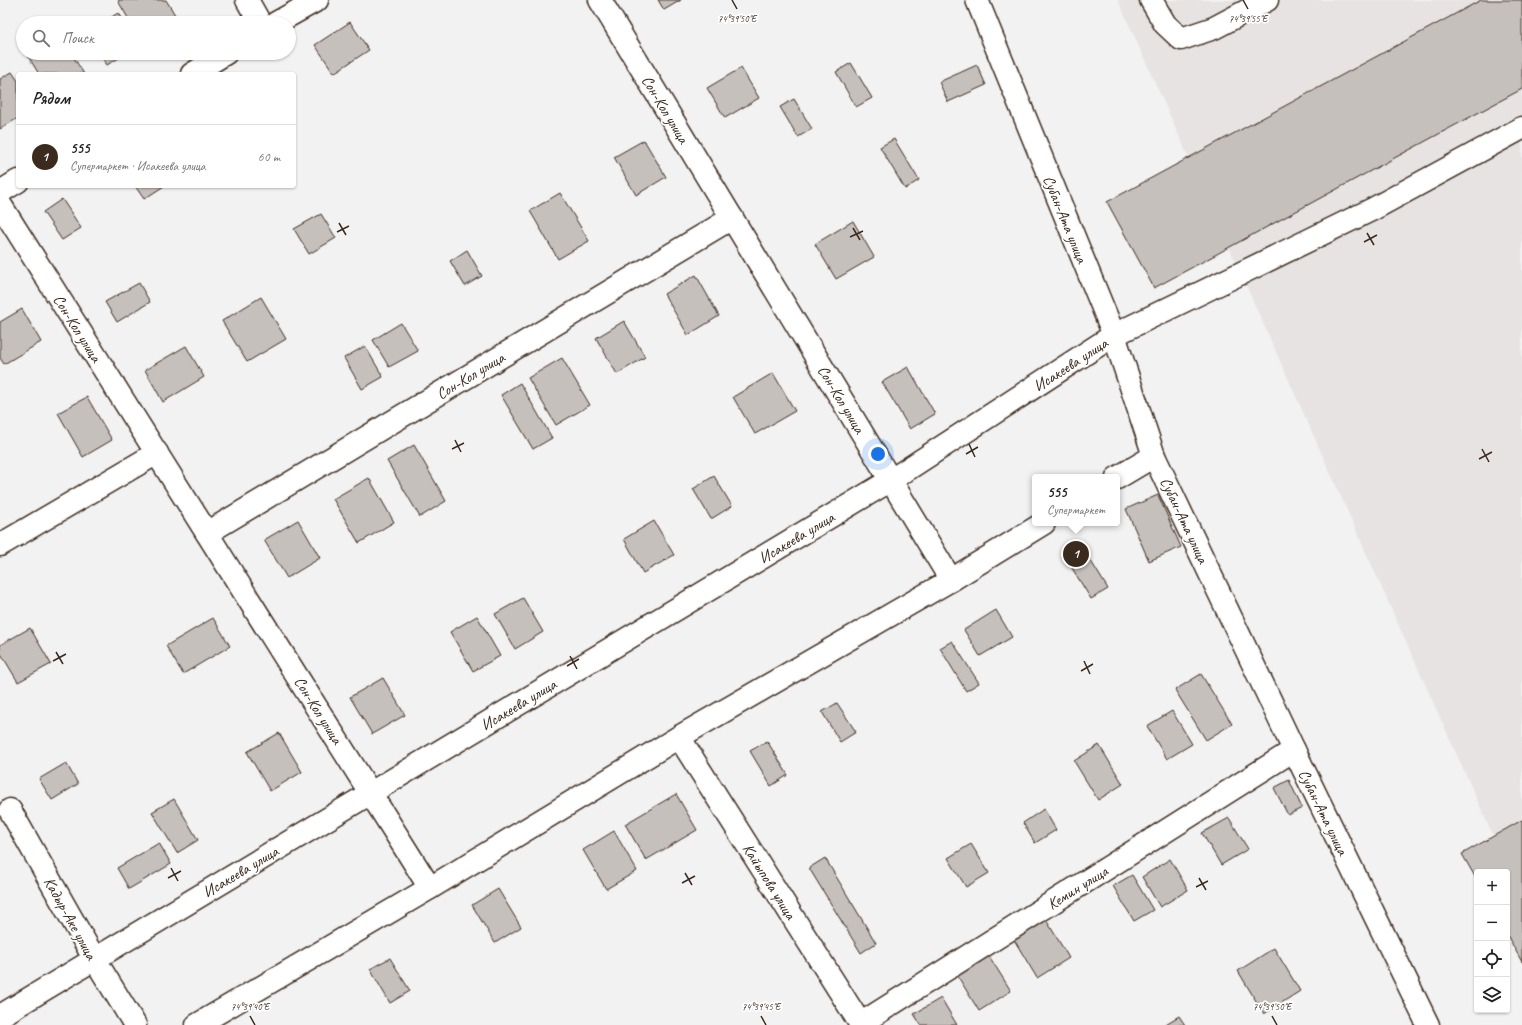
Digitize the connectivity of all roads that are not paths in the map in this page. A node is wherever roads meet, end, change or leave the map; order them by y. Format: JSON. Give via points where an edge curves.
{"nodes":[{"id":1,"x":247,"y":0,"type":"edge"},
{"id":2,"x":317,"y":0,"type":"edge"},
{"id":3,"x":600,"y":0,"type":"edge"},
{"id":4,"x":977,"y":0,"type":"edge"},
{"id":5,"x":1151,"y":0,"type":"edge"},
{"id":6,"x":1268,"y":0,"type":"edge"},
{"id":7,"x":256,"y":16,"type":"edge"},
{"id":8,"x":288,"y":16,"type":"edge"},
{"id":9,"x":215,"y":60,"type":"edge"},
{"id":10,"x":195,"y":72,"type":"edge"},
{"id":11,"x":1522,"y":128,"type":"edge"},
{"id":12,"x":16,"y":182,"type":"edge"},
{"id":13,"x":0,"y":192,"type":"edge"},
{"id":14,"x":0,"y":204,"type":"edge"},
{"id":15,"x":732,"y":218,"type":"junction"},
{"id":16,"x":1114,"y":335,"type":"junction"},
{"id":17,"x":157,"y":453,"type":"junction"},
{"id":18,"x":1154,"y":456,"type":"junction"},
{"id":19,"x":1120,"y":476,"type":"edge"},
{"id":20,"x":891,"y":480,"type":"junction"},
{"id":21,"x":1039,"y":526,"type":"edge"},
{"id":22,"x":207,"y":533,"type":"junction"},
{"id":23,"x":0,"y":545,"type":"edge"},
{"id":24,"x":951,"y":580,"type":"junction"},
{"id":25,"x":679,"y":737,"type":"junction"},
{"id":26,"x":1294,"y":750,"type":"junction"},
{"id":27,"x":371,"y":793,"type":"junction"},
{"id":28,"x":10,"y":810,"type":"dead end"},
{"id":29,"x":430,"y":888,"type":"junction"},
{"id":30,"x":94,"y":958,"type":"junction"},
{"id":31,"x":0,"y":1016,"type":"edge"},
{"id":32,"x":861,"y":1024,"type":"edge"},
{"id":33,"x":135,"y":1025,"type":"edge"},
{"id":34,"x":197,"y":1025,"type":"edge"},
{"id":35,"x":1428,"y":1025,"type":"edge"}],
"edges":[{"from":1,"to":7,"type":"street"},
{"from":2,"to":8,"type":"street"},
{"from":3,"to":15,"type":"street","name":"Сон-Кол улица"},
{"from":4,"to":16,"type":"street","name":"Субан-Ата улица"},
{"from":5,"to":6,"type":"street","via":[[1165,24],[1181,39],[1214,28]]},
{"from":9,"to":10,"type":"street"},
{"from":11,"to":16,"type":"street","name":"Исакеева улица","via":[[1373,208]]},
{"from":12,"to":13,"type":"street"},
{"from":14,"to":17,"type":"street","name":"Сон-Кол улица"},
{"from":15,"to":20,"type":"street","name":"Сон-Кол улица"},
{"from":15,"to":22,"type":"street","name":"Сон-Кол улица"},
{"from":16,"to":18,"type":"street","name":"Субан-Ата улица"},
{"from":16,"to":20,"type":"street","name":"Исакеева улица"},
{"from":17,"to":22,"type":"street","name":"Сон-Кол улица"},
{"from":17,"to":23,"type":"street"},
{"from":18,"to":19,"type":"street"},
{"from":18,"to":26,"type":"street","name":"Субан-Ата улица"},
{"from":20,"to":24,"type":"street","name":"Сон-Кол улица"},
{"from":20,"to":27,"type":"street","name":"Исакеева улица"},
{"from":21,"to":24,"type":"street"},
{"from":22,"to":27,"type":"street","name":"Сон-Кол улица"},
{"from":24,"to":25,"type":"street"},
{"from":25,"to":29,"type":"street"},
{"from":25,"to":32,"type":"street","name":"Кайыпова улица"},
{"from":26,"to":32,"type":"street","name":"Кемин улица"},
{"from":26,"to":35,"type":"street","name":"Субан-Ата улица"},
{"from":27,"to":29,"type":"street","name":"Сон-Кол улица"},
{"from":27,"to":30,"type":"street","name":"Исакеева улица"},
{"from":28,"to":30,"type":"street","name":"Кадыр-Аке улица"},
{"from":29,"to":34,"type":"street"},
{"from":30,"to":31,"type":"street","name":"Исакеева улица"},
{"from":30,"to":33,"type":"street","name":"Кадыр-Аке улица"}]}
